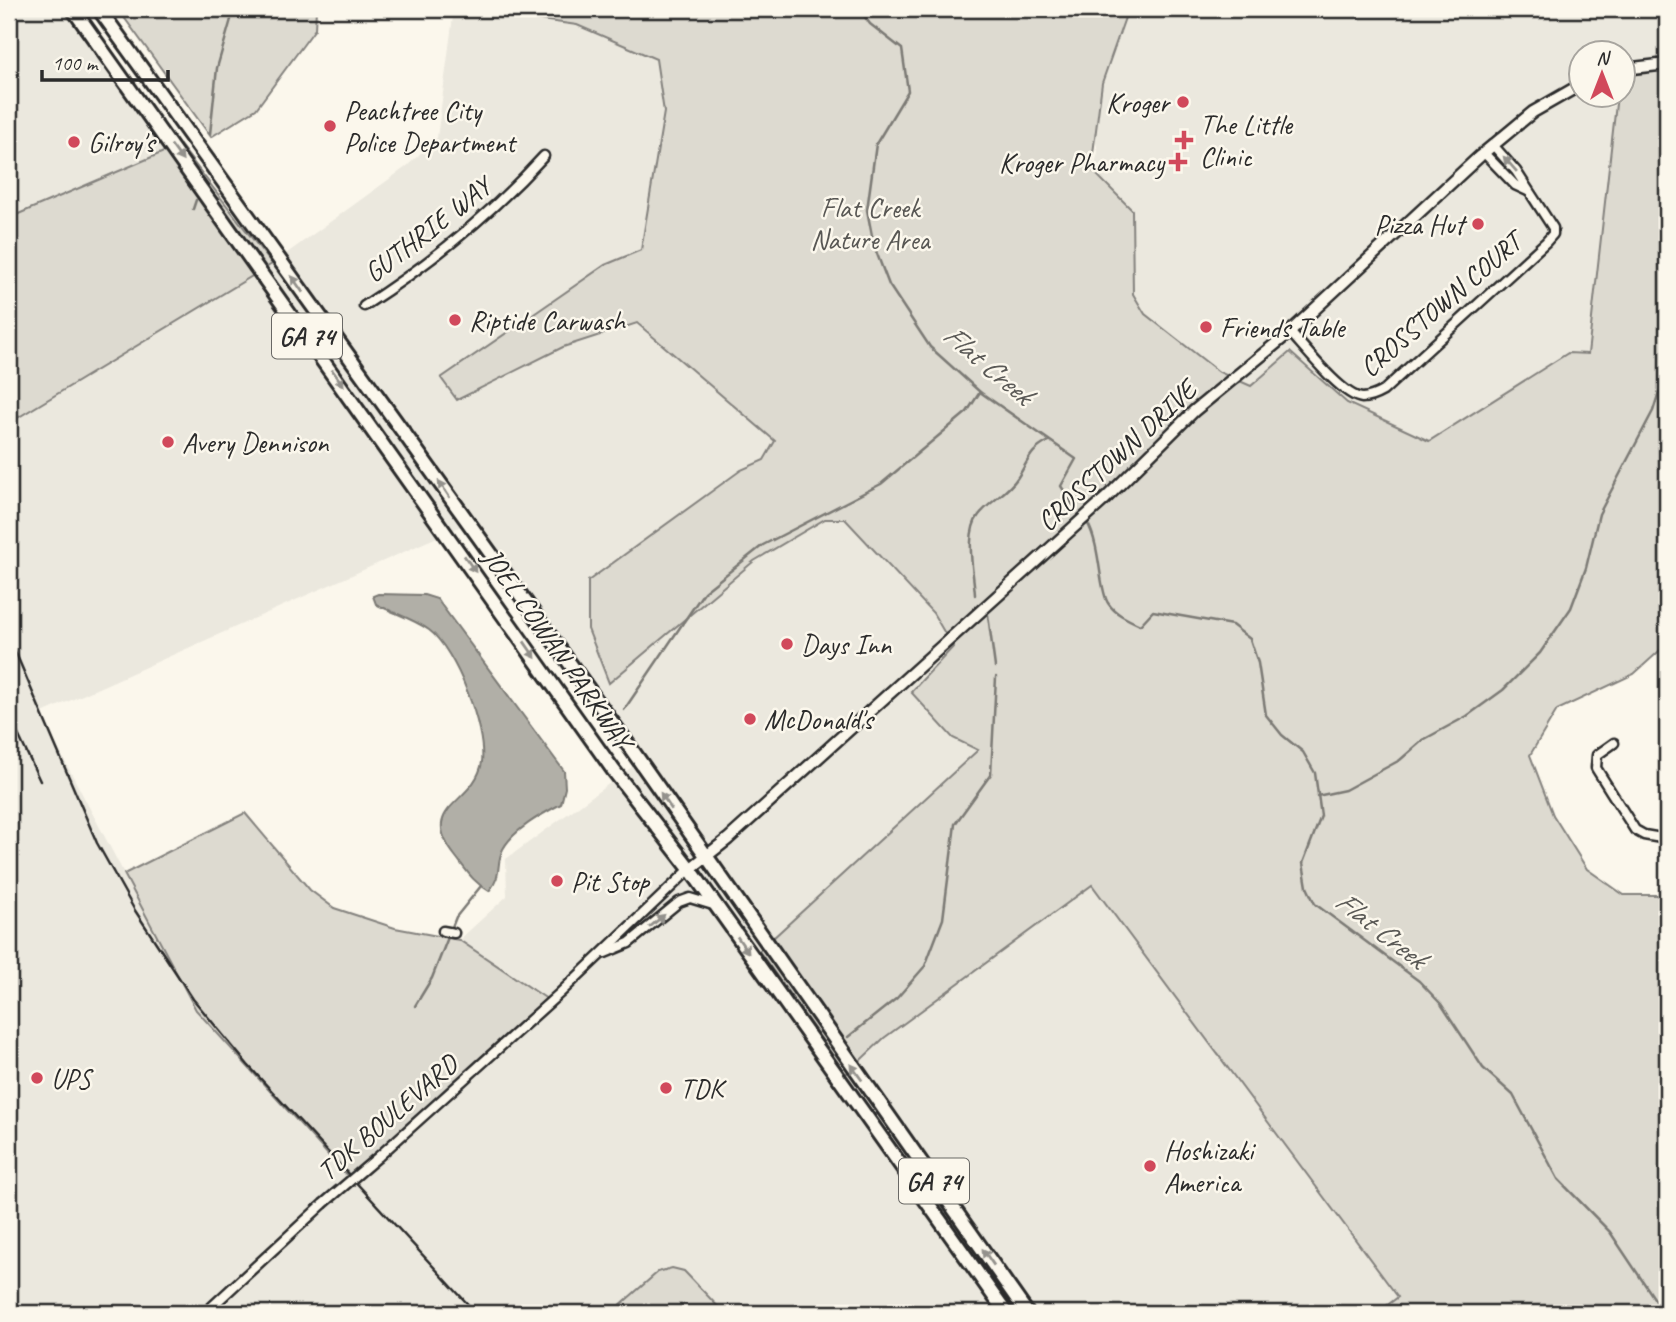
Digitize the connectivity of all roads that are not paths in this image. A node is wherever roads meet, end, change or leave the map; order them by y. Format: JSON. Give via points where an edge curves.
{"nodes":[{"id":1,"x":73,"y":9,"type":"edge"},
{"id":2,"x":99,"y":9,"type":"edge"},
{"id":3,"x":1667,"y":64,"type":"edge"},
{"id":4,"x":1638,"y":67,"type":"edge"},
{"id":5,"x":1568,"y":92,"type":"edge"},
{"id":6,"x":1493,"y":145,"type":"junction"},
{"id":7,"x":1484,"y":153,"type":"junction"},
{"id":8,"x":544,"y":156,"type":"dead end"},
{"id":9,"x":1531,"y":192,"type":"junction"},
{"id":10,"x":364,"y":306,"type":"dead end"},
{"id":11,"x":1290,"y":332,"type":"junction"},
{"id":12,"x":1614,"y":743,"type":"dead end"},
{"id":13,"x":1667,"y":839,"type":"edge"},
{"id":14,"x":705,"y":857,"type":"junction"},
{"id":15,"x":690,"y":869,"type":"junction"},
{"id":16,"x":716,"y":906,"type":"junction"},
{"id":17,"x":443,"y":931,"type":"dead end"},
{"id":18,"x":454,"y":933,"type":"dead end"},
{"id":19,"x":599,"y":955,"type":"junction"},
{"id":20,"x":205,"y":1313,"type":"edge"},
{"id":21,"x":1006,"y":1313,"type":"edge"},
{"id":22,"x":1027,"y":1313,"type":"edge"}],
"edges":[{"from":1,"to":15,"type":"main road","name":"JOEL COWAN PARKWAY","number":"GA 74","one_way":true,"via":[[614,771]]},
{"from":14,"to":2,"type":"main road","name":"JOEL COWAN PARKWAY","number":"GA 74","one_way":true},
{"from":3,"to":4,"type":"street"},
{"from":5,"to":6,"type":"street","name":"CROSSTOWN DRIVE","via":[[1533,112]]},
{"from":6,"to":7,"type":"street","name":"CROSSTOWN DRIVE"},
{"from":9,"to":6,"type":"street","name":"CROSSTOWN COURT","one_way":true},
{"from":7,"to":9,"type":"street","name":"CROSSTOWN COURT","via":[[1516,186]]},
{"from":7,"to":11,"type":"street","name":"CROSSTOWN DRIVE"},
{"from":8,"to":10,"type":"street","name":"GUTHRIE WAY","via":[[465,234]]},
{"from":9,"to":11,"type":"street","name":"CROSSTOWN COURT","via":[[1553,234],[1382,391],[1360,398],[1346,391]]},
{"from":11,"to":14,"type":"street","name":"CROSSTOWN DRIVE","via":[[1194,411],[1105,499]]},
{"from":12,"to":13,"type":"street","via":[[1597,755],[1596,768],[1634,830]]},
{"from":14,"to":15,"type":"street","name":"CROSSTOWN DRIVE"},
{"from":22,"to":14,"type":"main road","name":"JOEL COWAN PARKWAY","number":"GA 74","one_way":true},
{"from":15,"to":16,"type":"main road","name":"JOEL COWAN PARKWAY","number":"GA 74"},
{"from":15,"to":19,"type":"street","name":"TDK BOULEVARD"},
{"from":19,"to":16,"type":"street","name":"TDK BOULEVARD","one_way":true,"via":[[629,943],[679,902],[690,898]]},
{"from":16,"to":21,"type":"main road","name":"JOEL COWAN PARKWAY","number":"GA 74","one_way":true},
{"from":17,"to":18,"type":"street"},
{"from":19,"to":20,"type":"street","name":"TDK BOULEVARD","bridge":true}]}
